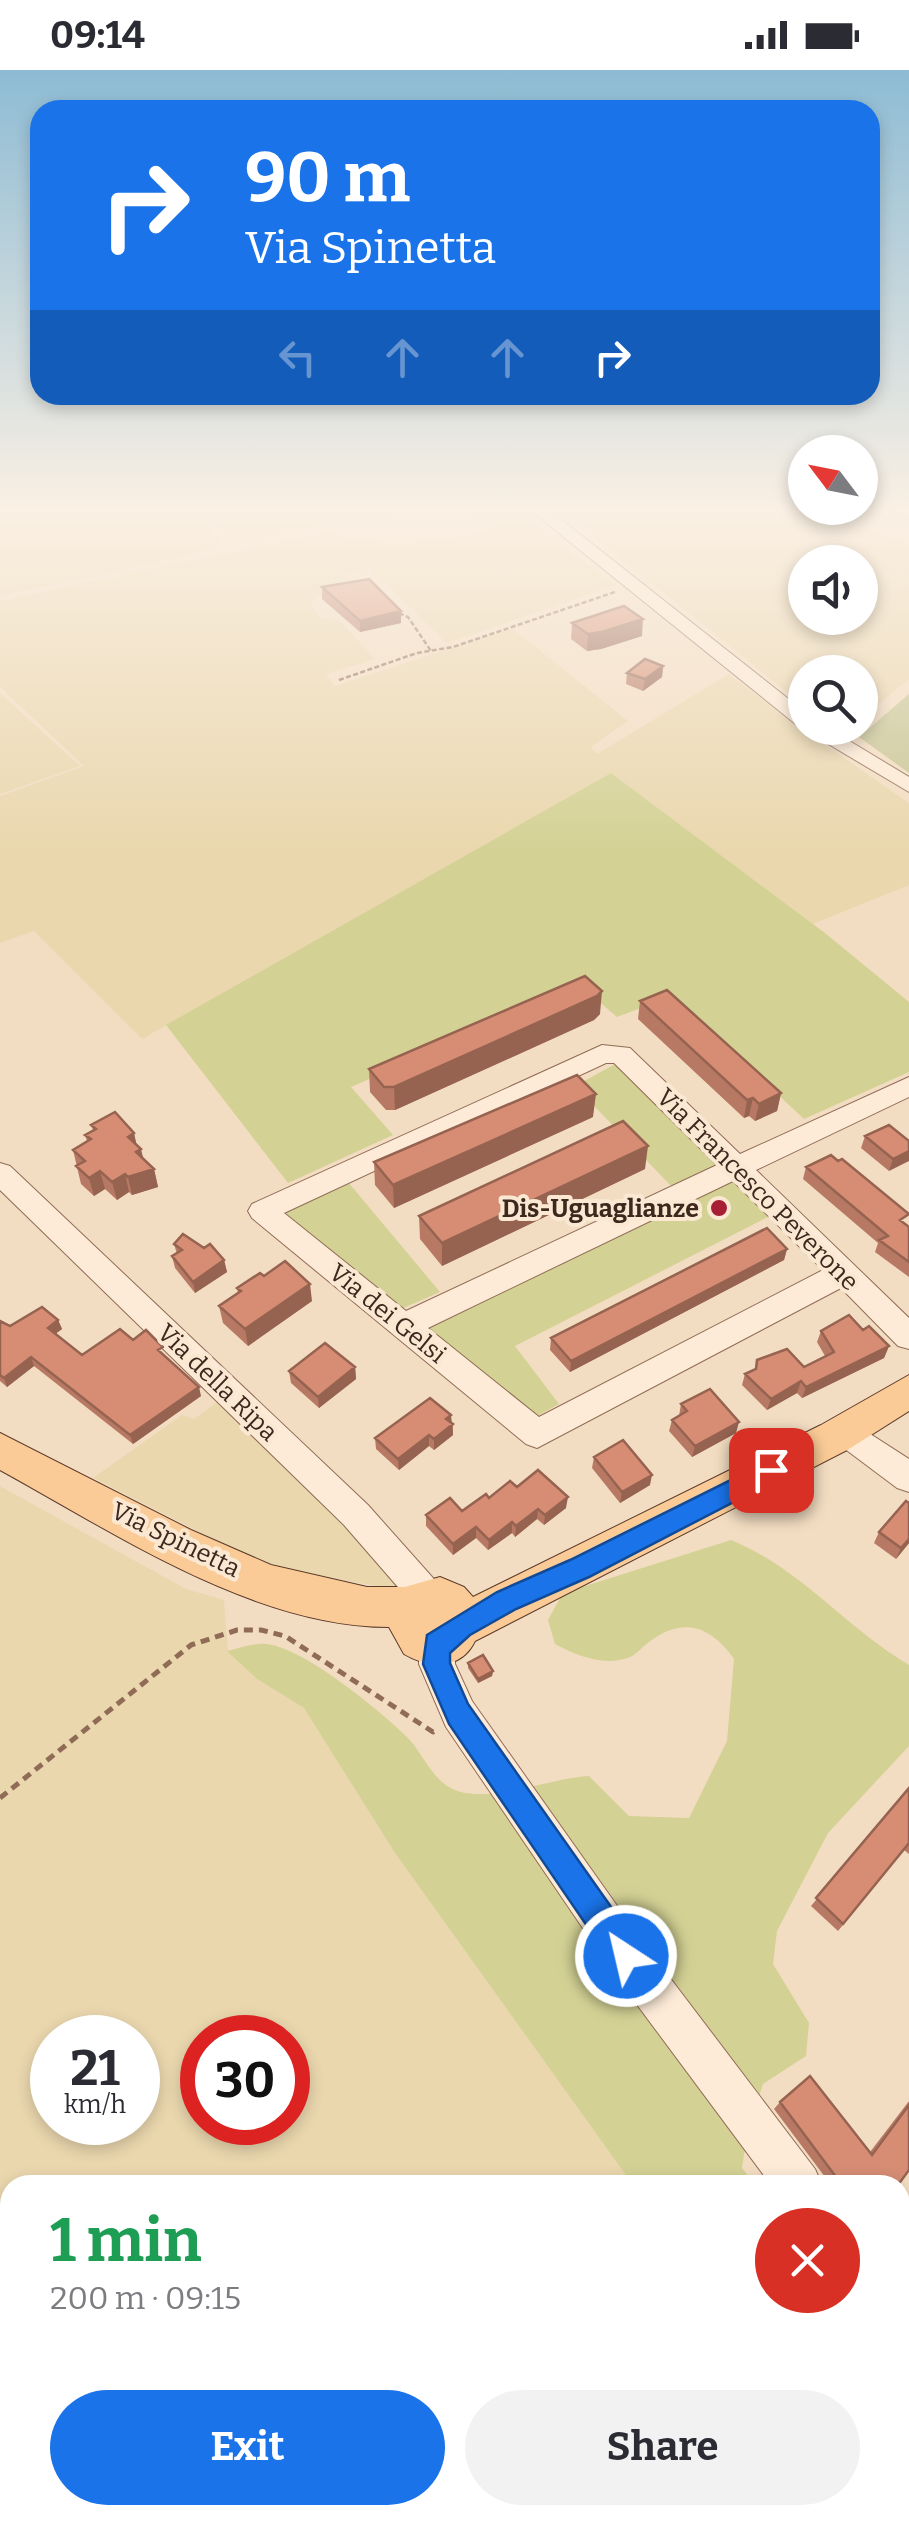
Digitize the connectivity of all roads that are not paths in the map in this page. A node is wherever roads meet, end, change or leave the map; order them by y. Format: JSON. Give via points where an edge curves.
{"nodes":[{"id":1,"x":682,"y":624,"type":"edge"},
{"id":2,"x":788,"y":708,"type":"edge"},
{"id":3,"x":843,"y":745,"type":"edge"},
{"id":4,"x":909,"y":786,"type":"edge"},
{"id":5,"x":602,"y":1054,"type":"joint"},
{"id":6,"x":909,"y":1086,"type":"edge"},
{"id":7,"x":734,"y":1166,"type":"junction"},
{"id":8,"x":0,"y":1173,"type":"edge"},
{"id":9,"x":842,"y":1274,"type":"junction"},
{"id":10,"x":404,"y":1326,"type":"junction"},
{"id":11,"x":909,"y":1337,"type":"edge"},
{"id":12,"x":909,"y":1391,"type":"edge"},
{"id":13,"x":844,"y":1430,"type":"junction"},
{"id":14,"x":0,"y":1450,"type":"edge"},
{"id":15,"x":909,"y":1478,"type":"edge"},
{"id":16,"x":434,"y":1618,"type":"junction"},
{"id":17,"x":791,"y":2175,"type":"edge"}],
"edges":[{"from":1,"to":2,"type":"street"},
{"from":3,"to":4,"type":"street"},
{"from":5,"to":7,"type":"street","name":"Via Francesco Peverone","via":[[621,1054]]},
{"from":5,"to":10,"type":"street","name":"Via dei Gelsi","via":[[262,1211]]},
{"from":6,"to":7,"type":"street"},
{"from":7,"to":9,"type":"street","name":"Via Francesco Peverone"},
{"from":7,"to":10,"type":"street"},
{"from":8,"to":16,"type":"street","name":"Via della Ripa","via":[[356,1515]]},
{"from":9,"to":10,"type":"street","name":"Via dei Gelsi","via":[[537,1434]]},
{"from":9,"to":11,"type":"street","name":"Via Francesco Peverone"},
{"from":12,"to":13,"type":"main road"},
{"from":13,"to":15,"type":"street"},
{"from":13,"to":16,"type":"main road","via":[[580,1568],[506,1600]]},
{"from":14,"to":16,"type":"main road","name":"Via Spinetta","via":[[232,1568],[294,1591]]},
{"from":16,"to":17,"type":"street","name":"Via della Ripa","via":[[436,1664],[458,1714],[626,1956]]}]}
